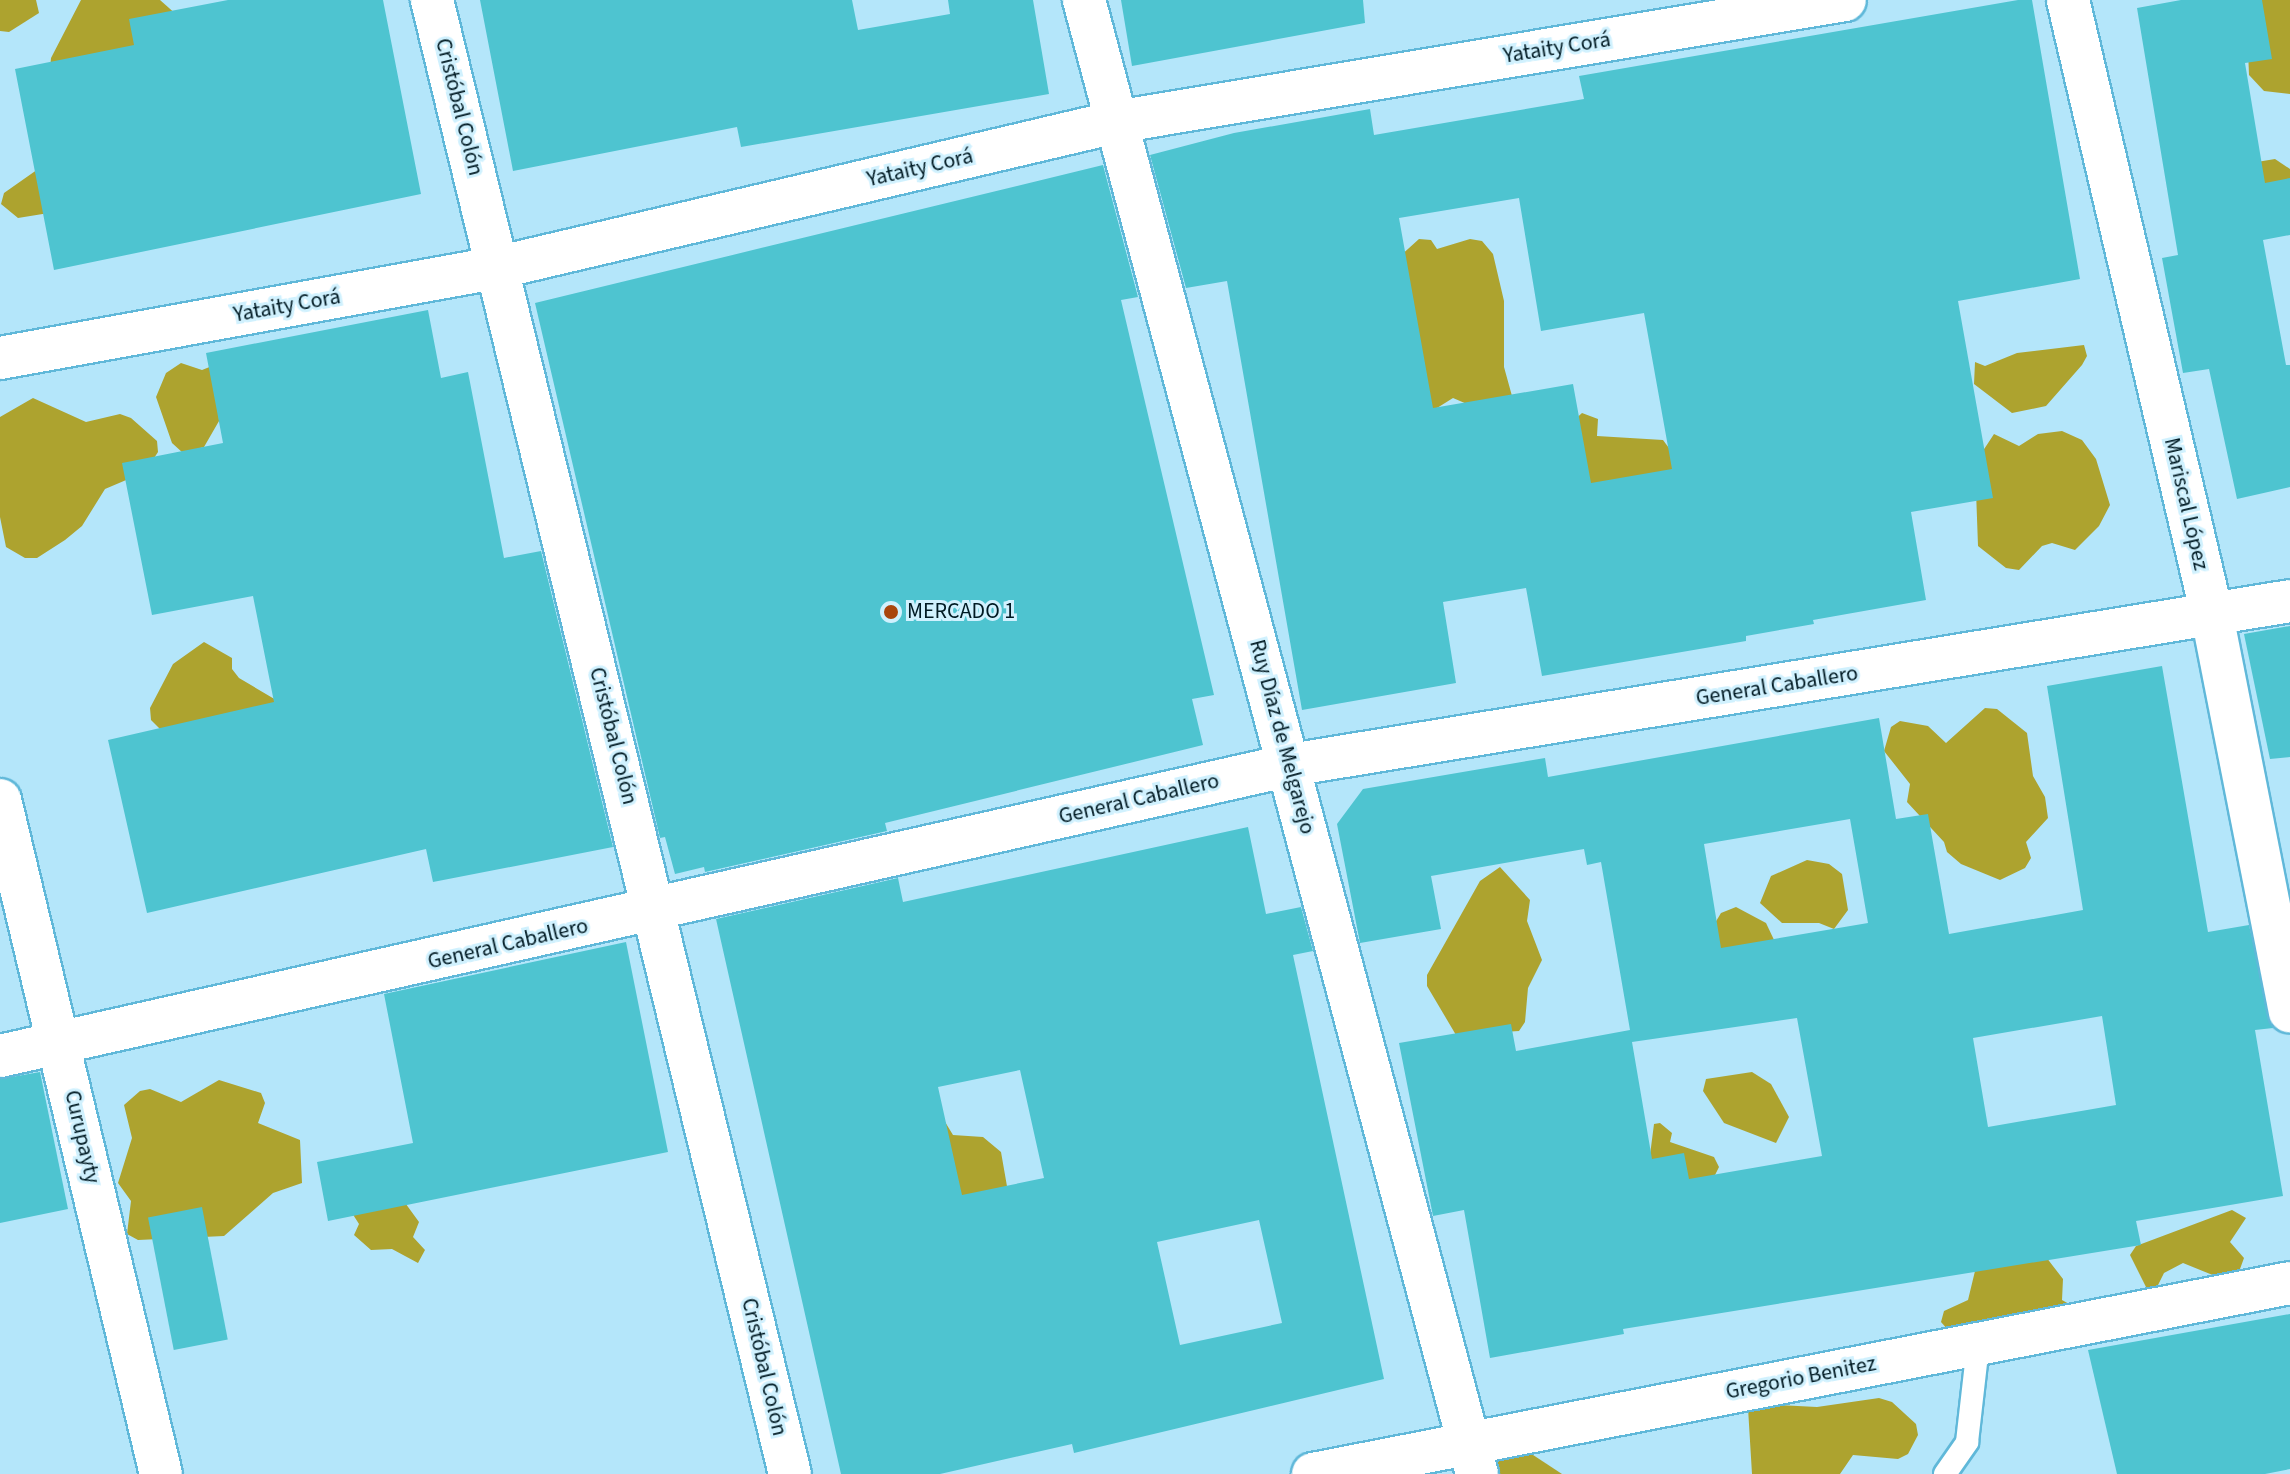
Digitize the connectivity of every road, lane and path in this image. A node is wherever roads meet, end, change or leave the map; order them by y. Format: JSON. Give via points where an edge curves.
{"nodes":[{"id":1,"x":432,"y":0,"type":"edge"},
{"id":2,"x":1084,"y":0,"type":"edge"},
{"id":3,"x":1845,"y":0,"type":"edge"},
{"id":4,"x":2068,"y":0,"type":"edge"},
{"id":5,"x":1116,"y":122,"type":"junction"},
{"id":6,"x":500,"y":267,"type":"junction"},
{"id":7,"x":0,"y":358,"type":"edge"},
{"id":8,"x":2290,"y":601,"type":"edge"},
{"id":9,"x":2212,"y":615,"type":"junction"},
{"id":10,"x":1290,"y":765,"type":"junction"},
{"id":11,"x":0,"y":800,"type":"edge"},
{"id":12,"x":655,"y":911,"type":"junction"},
{"id":13,"x":2290,"y":1011,"type":"edge"},
{"id":14,"x":60,"y":1044,"type":"junction"},
{"id":15,"x":0,"y":1056,"type":"edge"},
{"id":16,"x":2290,"y":1283,"type":"edge"},
{"id":17,"x":1978,"y":1345,"type":"junction"},
{"id":18,"x":1472,"y":1458,"type":"edge"},
{"id":19,"x":161,"y":1474,"type":"edge"},
{"id":20,"x":790,"y":1474,"type":"edge"},
{"id":21,"x":1313,"y":1474,"type":"edge"},
{"id":22,"x":1945,"y":1474,"type":"edge"}],
"edges":[{"from":1,"to":6,"type":"street","name":"Cristóbal Colón"},
{"from":2,"to":5,"type":"street","name":"Ruy Díaz de Melgarejo"},
{"from":3,"to":5,"type":"street","name":"Yataity Corá"},
{"from":4,"to":9,"type":"street","name":"Mariscal López"},
{"from":5,"to":6,"type":"street","name":"Yataity Corá"},
{"from":5,"to":10,"type":"street","name":"Ruy Díaz de Melgarejo"},
{"from":6,"to":7,"type":"street","name":"Yataity Corá"},
{"from":6,"to":12,"type":"street","name":"Cristóbal Colón"},
{"from":8,"to":9,"type":"street","name":"General Caballero"},
{"from":9,"to":10,"type":"street","name":"General Caballero"},
{"from":9,"to":13,"type":"street","name":"Mariscal López"},
{"from":10,"to":12,"type":"street","name":"General Caballero"},
{"from":10,"to":18,"type":"street","name":"Ruy Díaz de Melgarejo"},
{"from":11,"to":14,"type":"street","name":"Curupayty"},
{"from":12,"to":14,"type":"street","name":"General Caballero"},
{"from":12,"to":20,"type":"street","name":"Cristóbal Colón"},
{"from":14,"to":15,"type":"street","name":"General Caballero"},
{"from":14,"to":19,"type":"street","name":"Curupayty"},
{"from":16,"to":17,"type":"street","name":"Gregorio Benitez"},
{"from":17,"to":18,"type":"street","name":"Gregorio Benitez"},
{"from":17,"to":22,"type":"lane","via":[[1967,1442]]},
{"from":18,"to":21,"type":"street","name":"Gregorio Benitez"}]}
